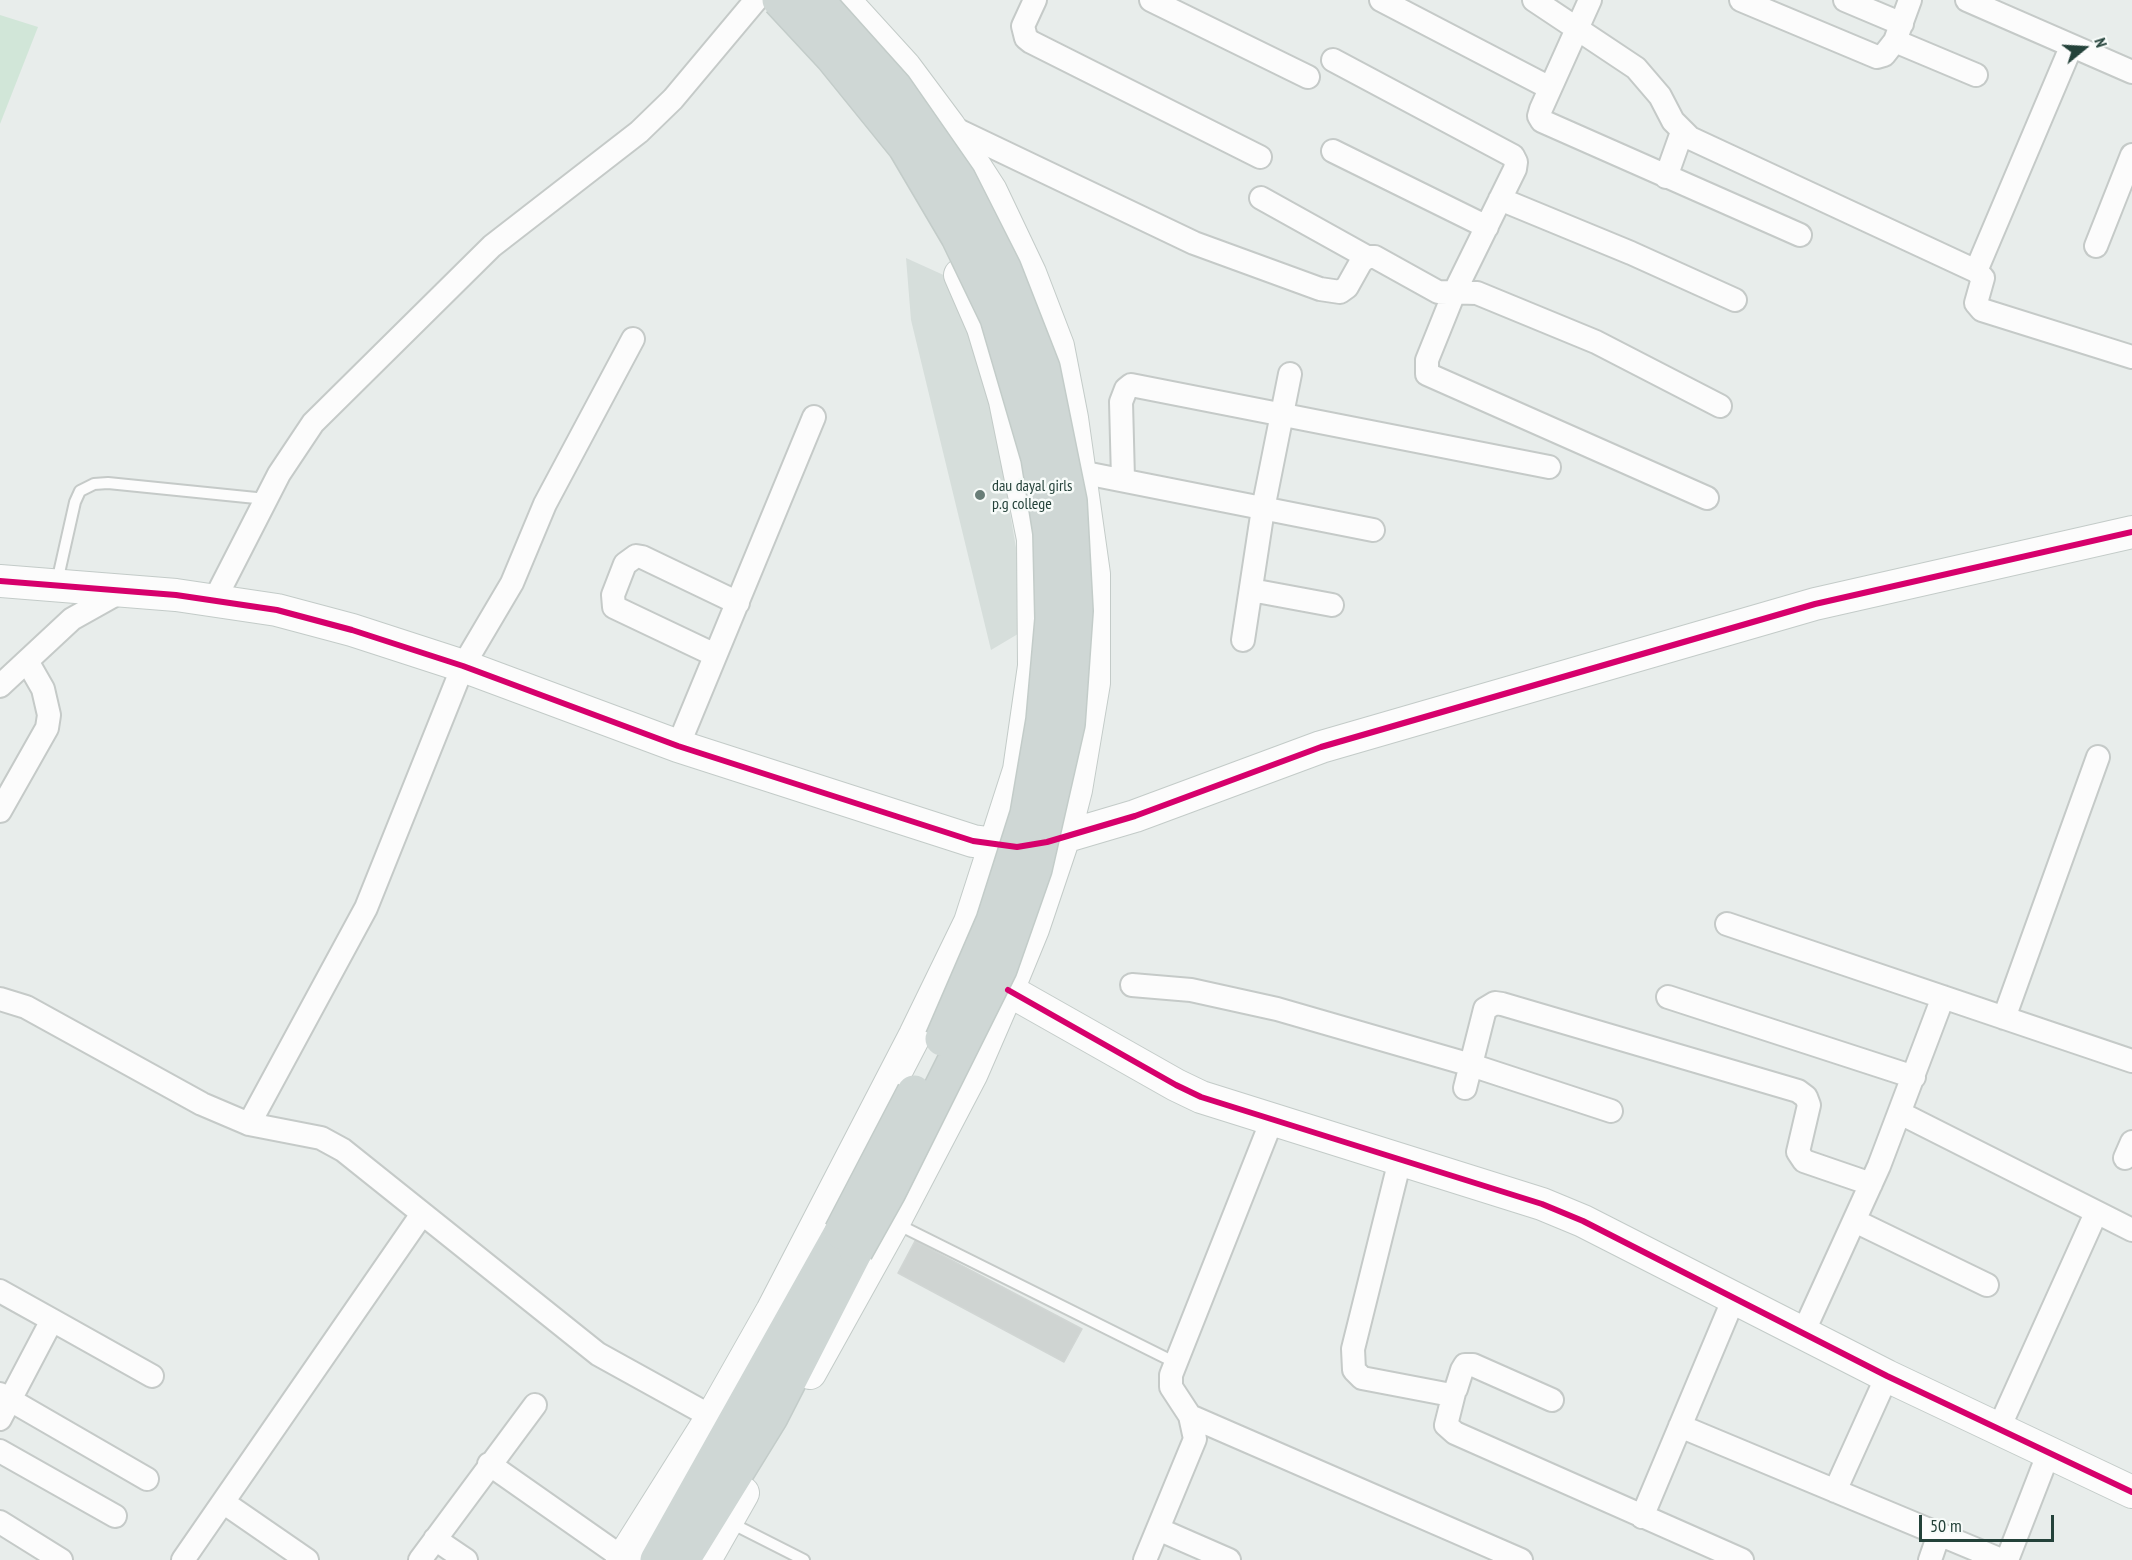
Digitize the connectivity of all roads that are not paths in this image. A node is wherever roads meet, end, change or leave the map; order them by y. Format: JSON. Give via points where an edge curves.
{"nodes":[{"id":1,"x":758,"y":0,"type":"edge"},
{"id":2,"x":779,"y":0,"type":"edge"},
{"id":3,"x":817,"y":0,"type":"edge"},
{"id":4,"x":844,"y":0,"type":"edge"},
{"id":5,"x":1035,"y":0,"type":"edge"},
{"id":6,"x":1151,"y":0,"type":"edge"},
{"id":7,"x":1381,"y":0,"type":"edge"},
{"id":8,"x":1534,"y":0,"type":"edge"},
{"id":9,"x":1590,"y":0,"type":"edge"},
{"id":10,"x":1741,"y":0,"type":"edge"},
{"id":11,"x":1845,"y":0,"type":"edge"},
{"id":12,"x":1910,"y":0,"type":"edge"},
{"id":13,"x":1967,"y":0,"type":"edge"},
{"id":14,"x":1576,"y":28,"type":"junction"},
{"id":15,"x":1899,"y":33,"type":"junction"},
{"id":16,"x":2071,"y":47,"type":"junction"},
{"id":17,"x":1333,"y":60,"type":"dead end"},
{"id":18,"x":2132,"y":72,"type":"edge"},
{"id":19,"x":1976,"y":75,"type":"dead end"},
{"id":20,"x":1308,"y":77,"type":"dead end"},
{"id":21,"x":1550,"y":88,"type":"junction"},
{"id":22,"x":949,"y":126,"type":"junction"},
{"id":23,"x":1682,"y":132,"type":"junction"},
{"id":24,"x":1333,"y":151,"type":"dead end"},
{"id":25,"x":1260,"y":157,"type":"dead end"},
{"id":26,"x":2131,"y":162,"type":"edge"},
{"id":27,"x":1666,"y":177,"type":"junction"},
{"id":28,"x":1261,"y":198,"type":"dead end"},
{"id":29,"x":1500,"y":200,"type":"junction"},
{"id":30,"x":1487,"y":227,"type":"junction"},
{"id":31,"x":1800,"y":235,"type":"dead end"},
{"id":32,"x":2096,"y":246,"type":"dead end"},
{"id":33,"x":1367,"y":257,"type":"junction"},
{"id":34,"x":1977,"y":272,"type":"junction"},
{"id":35,"x":1454,"y":293,"type":"junction"},
{"id":36,"x":1735,"y":300,"type":"dead end"},
{"id":37,"x":633,"y":339,"type":"dead end"},
{"id":38,"x":2132,"y":357,"type":"edge"},
{"id":39,"x":1290,"y":374,"type":"dead end"},
{"id":40,"x":1720,"y":406,"type":"dead end"},
{"id":41,"x":1282,"y":416,"type":"junction"},
{"id":42,"x":814,"y":417,"type":"dead end"},
{"id":43,"x":1549,"y":467,"type":"dead end"},
{"id":44,"x":1080,"y":472,"type":"junction"},
{"id":45,"x":1122,"y":479,"type":"junction"},
{"id":46,"x":1707,"y":498,"type":"dead end"},
{"id":47,"x":266,"y":500,"type":"junction"},
{"id":48,"x":1263,"y":509,"type":"junction"},
{"id":49,"x":1373,"y":530,"type":"dead end"},
{"id":50,"x":2132,"y":532,"type":"edge"},
{"id":51,"x":0,"y":581,"type":"edge"},
{"id":52,"x":57,"y":585,"type":"junction"},
{"id":53,"x":1251,"y":590,"type":"junction"},
{"id":54,"x":122,"y":591,"type":"junction"},
{"id":55,"x":215,"y":599,"type":"junction"},
{"id":56,"x":738,"y":603,"type":"junction"},
{"id":57,"x":1332,"y":605,"type":"dead end"},
{"id":58,"x":1243,"y":640,"type":"dead end"},
{"id":59,"x":715,"y":655,"type":"junction"},
{"id":60,"x":27,"y":661,"type":"junction"},
{"id":61,"x":464,"y":666,"type":"junction"},
{"id":62,"x":0,"y":686,"type":"edge"},
{"id":63,"x":678,"y":746,"type":"junction"},
{"id":64,"x":2098,"y":757,"type":"dead end"},
{"id":65,"x":0,"y":811,"type":"edge"},
{"id":66,"x":1064,"y":837,"type":"junction"},
{"id":67,"x":996,"y":846,"type":"junction"},
{"id":68,"x":1727,"y":924,"type":"dead end"},
{"id":69,"x":1132,"y":985,"type":"dead end"},
{"id":70,"x":1008,"y":990,"type":"junction"},
{"id":71,"x":1668,"y":997,"type":"dead end"},
{"id":72,"x":1943,"y":997,"type":"junction"},
{"id":73,"x":0,"y":999,"type":"edge"},
{"id":74,"x":2004,"y":1018,"type":"junction"},
{"id":75,"x":2132,"y":1061,"type":"edge"},
{"id":76,"x":1471,"y":1065,"type":"junction"},
{"id":77,"x":1914,"y":1077,"type":"junction"},
{"id":78,"x":1466,"y":1088,"type":"dead end"},
{"id":79,"x":1611,"y":1111,"type":"dead end"},
{"id":80,"x":1900,"y":1113,"type":"junction"},
{"id":81,"x":1272,"y":1120,"type":"junction"},
{"id":82,"x":249,"y":1124,"type":"junction"},
{"id":83,"x":1400,"y":1160,"type":"junction"},
{"id":84,"x":1871,"y":1184,"type":"junction"},
{"id":85,"x":2096,"y":1213,"type":"junction"},
{"id":86,"x":422,"y":1214,"type":"junction"},
{"id":87,"x":1855,"y":1221,"type":"junction"},
{"id":88,"x":894,"y":1222,"type":"junction"},
{"id":89,"x":2132,"y":1230,"type":"edge"},
{"id":90,"x":848,"y":1241,"type":"junction"},
{"id":91,"x":1987,"y":1284,"type":"dead end"},
{"id":92,"x":0,"y":1291,"type":"edge"},
{"id":93,"x":1734,"y":1298,"type":"junction"},
{"id":94,"x":52,"y":1320,"type":"junction"},
{"id":95,"x":1803,"y":1333,"type":"junction"},
{"id":96,"x":1176,"y":1363,"type":"junction"},
{"id":97,"x":152,"y":1376,"type":"dead end"},
{"id":98,"x":1887,"y":1376,"type":"junction"},
{"id":99,"x":1454,"y":1393,"type":"junction"},
{"id":100,"x":1552,"y":1400,"type":"dead end"},
{"id":101,"x":4,"y":1405,"type":"edge"},
{"id":102,"x":535,"y":1405,"type":"dead end"},
{"id":103,"x":1190,"y":1416,"type":"junction"},
{"id":104,"x":712,"y":1417,"type":"junction"},
{"id":105,"x":1680,"y":1426,"type":"junction"},
{"id":106,"x":1999,"y":1428,"type":"junction"},
{"id":107,"x":0,"y":1451,"type":"edge"},
{"id":108,"x":2049,"y":1452,"type":"junction"},
{"id":109,"x":489,"y":1464,"type":"junction"},
{"id":110,"x":147,"y":1479,"type":"dead end"},
{"id":111,"x":1835,"y":1491,"type":"junction"},
{"id":112,"x":2132,"y":1492,"type":"edge"},
{"id":113,"x":223,"y":1502,"type":"junction"},
{"id":114,"x":115,"y":1516,"type":"dead end"},
{"id":115,"x":1642,"y":1517,"type":"junction"},
{"id":116,"x":726,"y":1520,"type":"junction"},
{"id":117,"x":0,"y":1522,"type":"edge"},
{"id":118,"x":1158,"y":1529,"type":"junction"},
{"id":119,"x":1940,"y":1534,"type":"junction"},
{"id":120,"x":435,"y":1539,"type":"junction"},
{"id":121,"x":622,"y":1559,"type":"edge"},
{"id":122,"x":62,"y":1560,"type":"edge"},
{"id":123,"x":183,"y":1560,"type":"edge"},
{"id":124,"x":306,"y":1560,"type":"edge"},
{"id":125,"x":420,"y":1560,"type":"edge"},
{"id":126,"x":466,"y":1560,"type":"edge"},
{"id":127,"x":657,"y":1560,"type":"edge"},
{"id":128,"x":683,"y":1560,"type":"edge"},
{"id":129,"x":705,"y":1560,"type":"edge"},
{"id":130,"x":804,"y":1560,"type":"edge"},
{"id":131,"x":1145,"y":1560,"type":"edge"},
{"id":132,"x":1229,"y":1560,"type":"edge"},
{"id":133,"x":1521,"y":1560,"type":"edge"},
{"id":134,"x":1742,"y":1560,"type":"edge"},
{"id":135,"x":1930,"y":1560,"type":"edge"},
{"id":136,"x":2001,"y":1560,"type":"edge"},
{"id":137,"x":2007,"y":1560,"type":"edge"}],
"edges":[{"from":1,"to":47,"type":"street","via":[[673,99],[639,132],[492,246],[313,423]]},
{"from":1,"to":67,"type":"street","via":[[824,69],[901,169],[943,237],[983,328],[1005,401],[1033,539],[1034,666],[1019,770]]},
{"from":2,"to":90,"type":"main road","bridge":true,"via":[[832,57],[905,147],[958,237],[997,318],[1038,458],[1050,533],[1052,619],[1043,720],[1027,814],[993,921]]},
{"from":3,"to":90,"type":"main road","bridge":true,"via":[[895,87],[953,170],[1004,268],[1043,368],[1070,501],[1076,610],[1068,724],[1035,869],[1000,969],[889,1192]]},
{"from":4,"to":22,"type":"street","via":[[904,67]]},
{"from":5,"to":25,"type":"street","via":[[1023,26],[1031,42]]},
{"from":6,"to":20,"type":"street"},
{"from":7,"to":21,"type":"street"},
{"from":8,"to":14,"type":"street"},
{"from":9,"to":14,"type":"street"},
{"from":10,"to":15,"type":"street","via":[[1868,55],[1884,55]]},
{"from":11,"to":15,"type":"street"},
{"from":12,"to":15,"type":"street"},
{"from":13,"to":16,"type":"street"},
{"from":14,"to":21,"type":"street"},
{"from":14,"to":23,"type":"street","via":[[1636,68],[1660,96]]},
{"from":15,"to":19,"type":"street"},
{"from":16,"to":18,"type":"street"},
{"from":16,"to":34,"type":"street"},
{"from":17,"to":29,"type":"street","via":[[1513,156],[1515,169]]},
{"from":21,"to":27,"type":"street","via":[[1539,116],[1542,121]]},
{"from":22,"to":33,"type":"street","via":[[1194,243],[1330,292],[1340,292],[1347,286]]},
{"from":22,"to":44,"type":"street","via":[[991,191],[1030,273],[1058,346]]},
{"from":23,"to":27,"type":"street"},
{"from":23,"to":34,"type":"street"},
{"from":24,"to":30,"type":"street"},
{"from":26,"to":32,"type":"street"},
{"from":27,"to":31,"type":"street"},
{"from":28,"to":33,"type":"street"},
{"from":29,"to":30,"type":"street"},
{"from":29,"to":36,"type":"street"},
{"from":30,"to":35,"type":"street"},
{"from":33,"to":35,"type":"street","via":[[1375,257],[1438,292]]},
{"from":34,"to":38,"type":"street","via":[[1983,278],[1976,303],[1982,310]]},
{"from":35,"to":40,"type":"street","via":[[1477,293],[1596,342]]},
{"from":35,"to":46,"type":"street","via":[[1427,360],[1427,375]]},
{"from":37,"to":61,"type":"street","via":[[545,504],[512,583]]},
{"from":39,"to":41,"type":"street"},
{"from":41,"to":43,"type":"street"},
{"from":41,"to":45,"type":"street","via":[[1131,385],[1121,402]]},
{"from":41,"to":48,"type":"street"},
{"from":42,"to":56,"type":"street"},
{"from":44,"to":45,"type":"street"},
{"from":44,"to":66,"type":"street","via":[[1094,574],[1094,682]]},
{"from":45,"to":48,"type":"street"},
{"from":47,"to":52,"type":"lane","via":[[94,484],[80,491],[75,502]]},
{"from":47,"to":55,"type":"street"},
{"from":48,"to":49,"type":"street"},
{"from":48,"to":53,"type":"street"},
{"from":50,"to":66,"type":"street","via":[[1782,613],[1321,747],[1135,816]]},
{"from":51,"to":52,"type":"street"},
{"from":52,"to":54,"type":"street"},
{"from":53,"to":57,"type":"street"},
{"from":53,"to":58,"type":"street"},
{"from":54,"to":55,"type":"street"},
{"from":54,"to":60,"type":"street","via":[[72,619]]},
{"from":55,"to":61,"type":"street","via":[[352,630]]},
{"from":56,"to":59,"type":"street"},
{"from":56,"to":59,"type":"street","via":[[642,557],[636,556],[625,564],[613,595],[615,607]]},
{"from":59,"to":63,"type":"street"},
{"from":60,"to":62,"type":"street"},
{"from":60,"to":65,"type":"street","via":[[44,689],[50,715],[47,728]]},
{"from":61,"to":63,"type":"street"},
{"from":61,"to":82,"type":"street","via":[[366,908]]},
{"from":63,"to":67,"type":"street"},
{"from":64,"to":74,"type":"street"},
{"from":66,"to":67,"type":"street","via":[[1017,847]]},
{"from":66,"to":70,"type":"street"},
{"from":67,"to":104,"type":"street","via":[[970,922],[915,1035],[772,1311]]},
{"from":68,"to":72,"type":"street"},
{"from":69,"to":76,"type":"street","via":[[1191,990],[1277,1009]]},
{"from":70,"to":81,"type":"street","via":[[1176,1085]]},
{"from":70,"to":88,"type":"street","via":[[972,1073]]},
{"from":71,"to":77,"type":"street"},
{"from":72,"to":74,"type":"street"},
{"from":72,"to":77,"type":"street"},
{"from":73,"to":82,"type":"street","via":[[26,1007],[202,1104]]},
{"from":74,"to":75,"type":"street"},
{"from":76,"to":78,"type":"street"},
{"from":76,"to":79,"type":"street"},
{"from":76,"to":84,"type":"street","via":[[1481,1019],[1485,1009],[1495,1003],[1787,1087],[1806,1097],[1809,1105],[1798,1152],[1804,1161]]},
{"from":77,"to":80,"type":"street"},
{"from":80,"to":84,"type":"street"},
{"from":80,"to":85,"type":"street"},
{"from":81,"to":83,"type":"street"},
{"from":81,"to":96,"type":"street"},
{"from":82,"to":86,"type":"street","via":[[321,1138],[343,1150]]},
{"from":83,"to":93,"type":"street","via":[[1562,1212]]},
{"from":83,"to":99,"type":"street","via":[[1352,1360],[1354,1370],[1362,1378],[1445,1395]]},
{"from":84,"to":87,"type":"street"},
{"from":85,"to":89,"type":"street"},
{"from":85,"to":106,"type":"street"},
{"from":86,"to":104,"type":"street","via":[[598,1354]]},
{"from":86,"to":113,"type":"street"},
{"from":87,"to":91,"type":"street"},
{"from":87,"to":95,"type":"street"},
{"from":88,"to":96,"type":"lane"},
{"from":88,"to":116,"type":"street"},
{"from":90,"to":127,"type":"main road"},
{"from":90,"to":128,"type":"main road","via":[[771,1417]]},
{"from":92,"to":94,"type":"street"},
{"from":93,"to":95,"type":"street"},
{"from":93,"to":105,"type":"street"},
{"from":94,"to":97,"type":"street"},
{"from":94,"to":101,"type":"street"},
{"from":95,"to":98,"type":"street"},
{"from":96,"to":103,"type":"street","via":[[1171,1387]]},
{"from":98,"to":106,"type":"street"},
{"from":98,"to":111,"type":"street"},
{"from":99,"to":100,"type":"street","via":[[1462,1370],[1468,1365]]},
{"from":99,"to":115,"type":"street","via":[[1446,1420],[1449,1429]]},
{"from":101,"to":110,"type":"street"},
{"from":102,"to":109,"type":"street"},
{"from":103,"to":118,"type":"street","via":[[1195,1439]]},
{"from":103,"to":133,"type":"street"},
{"from":104,"to":121,"type":"street"},
{"from":105,"to":111,"type":"street"},
{"from":105,"to":115,"type":"street"},
{"from":106,"to":108,"type":"street"},
{"from":107,"to":114,"type":"street"},
{"from":108,"to":112,"type":"street"},
{"from":108,"to":137,"type":"street"},
{"from":109,"to":120,"type":"street"},
{"from":109,"to":121,"type":"street"},
{"from":111,"to":119,"type":"street"},
{"from":113,"to":123,"type":"street"},
{"from":113,"to":124,"type":"street"},
{"from":115,"to":134,"type":"street"},
{"from":116,"to":129,"type":"street"},
{"from":116,"to":130,"type":"lane"},
{"from":117,"to":122,"type":"street"},
{"from":118,"to":131,"type":"street"},
{"from":118,"to":132,"type":"street"},
{"from":119,"to":135,"type":"street"},
{"from":119,"to":136,"type":"street"},
{"from":120,"to":125,"type":"street"},
{"from":120,"to":126,"type":"street"}]}
